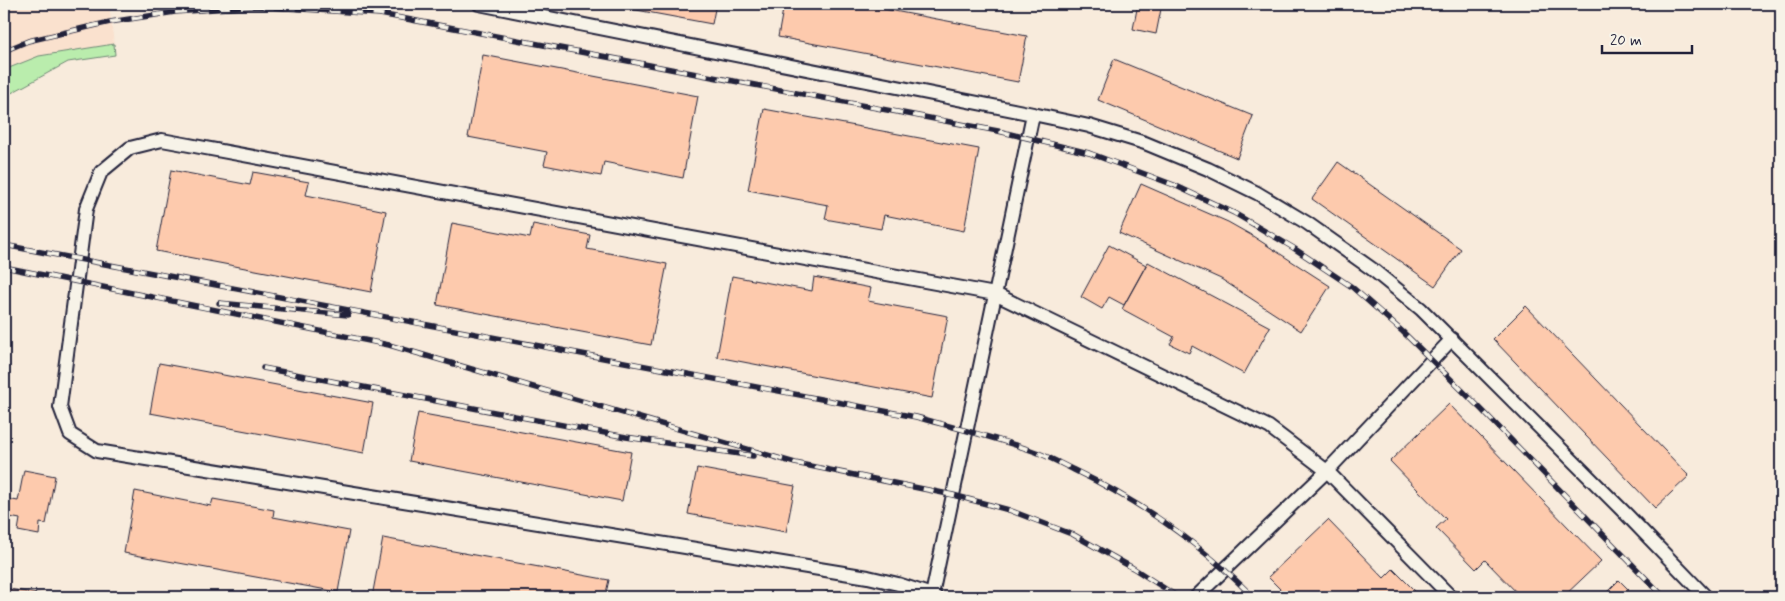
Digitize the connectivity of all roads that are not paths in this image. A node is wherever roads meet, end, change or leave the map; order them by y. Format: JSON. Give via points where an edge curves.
{"nodes":[{"id":1,"x":479,"y":4,"type":"edge"},
{"id":2,"x":1033,"y":114,"type":"junction"},
{"id":3,"x":995,"y":294,"type":"junction"},
{"id":4,"x":1452,"y":339,"type":"junction"},
{"id":5,"x":1327,"y":472,"type":"junction"},
{"id":6,"x":934,"y":596,"type":"edge"},
{"id":7,"x":1196,"y":597,"type":"edge"},
{"id":8,"x":1452,"y":597,"type":"edge"},
{"id":9,"x":1706,"y":597,"type":"edge"}],
"edges":[{"from":1,"to":2,"type":"lane"},
{"from":2,"to":3,"type":"lane"},
{"from":2,"to":4,"type":"lane","via":[[1145,143],[1257,193],[1307,223],[1372,269],[1422,309]]},
{"from":3,"to":5,"type":"lane","via":[[1269,427]]},
{"from":3,"to":6,"type":"lane"},
{"from":3,"to":6,"type":"lane","via":[[162,140],[130,148],[101,172],[86,209],[60,407],[70,434],[97,451],[868,577]]},
{"from":4,"to":5,"type":"lane"},
{"from":4,"to":9,"type":"lane"},
{"from":5,"to":7,"type":"lane"},
{"from":5,"to":8,"type":"lane"}]}
